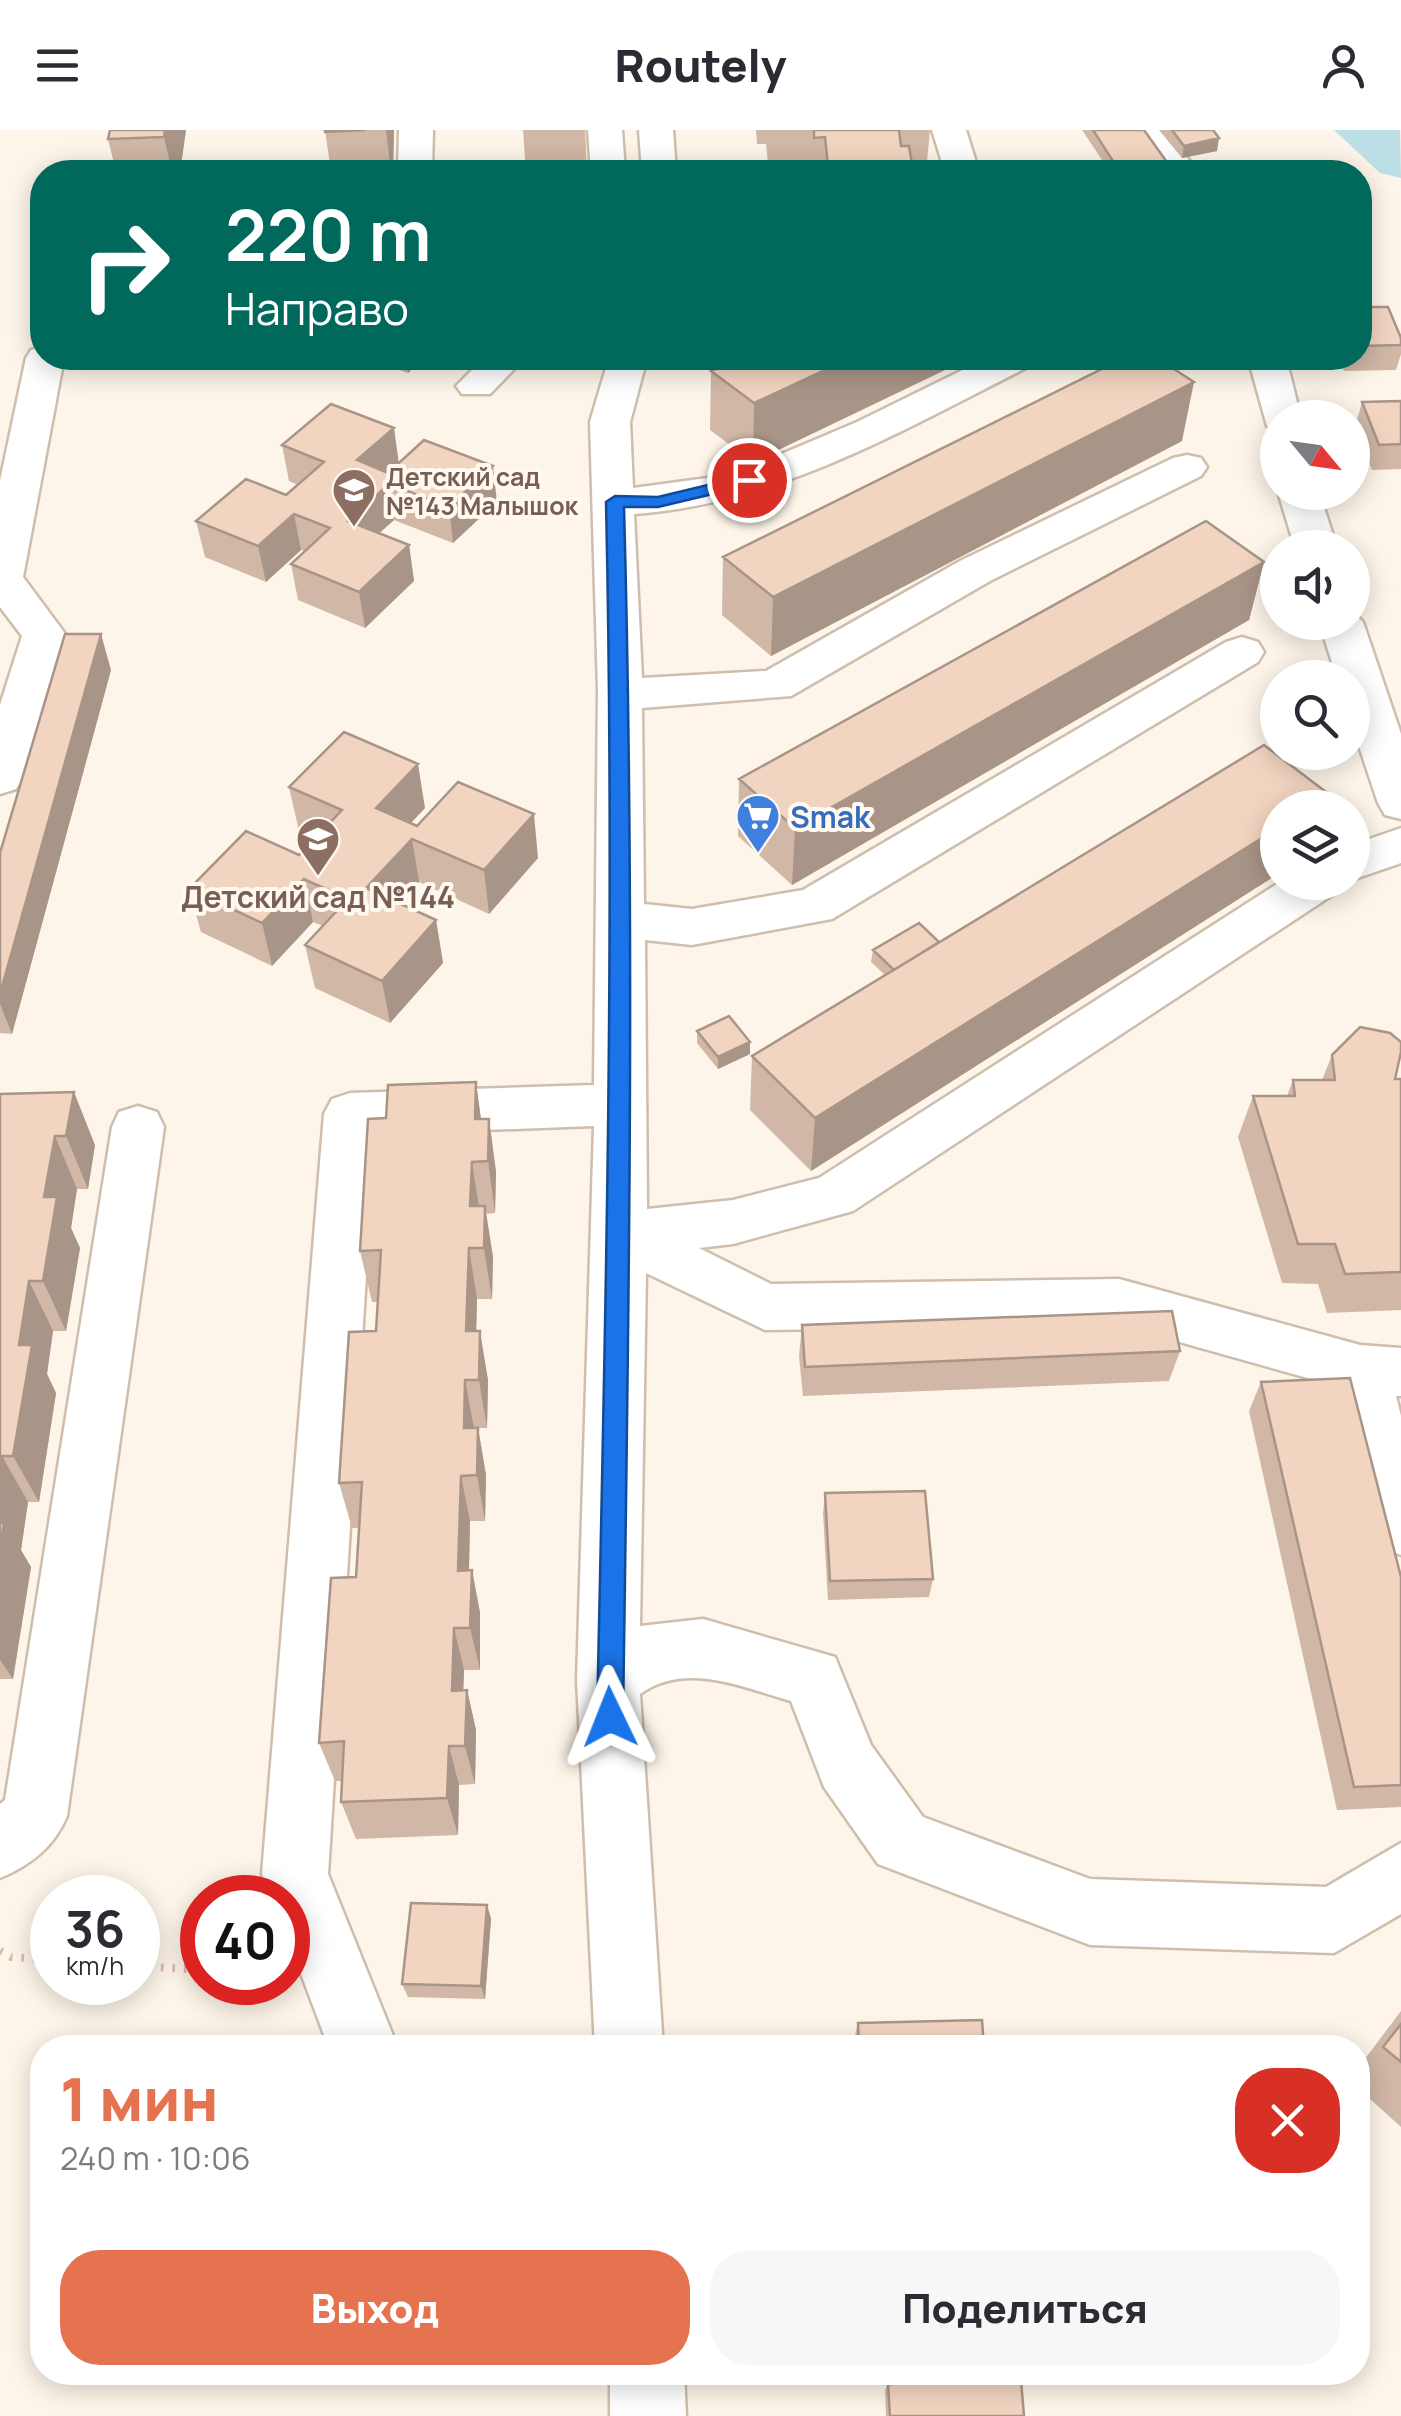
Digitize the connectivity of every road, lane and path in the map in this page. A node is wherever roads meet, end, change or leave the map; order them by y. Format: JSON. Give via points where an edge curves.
{"nodes":[{"id":1,"x":416,"y":130,"type":"edge"},
{"id":2,"x":605,"y":130,"type":"edge"},
{"id":3,"x":656,"y":130,"type":"edge"},
{"id":4,"x":949,"y":130,"type":"edge"},
{"id":5,"x":1148,"y":130,"type":"edge"},
{"id":6,"x":416,"y":160,"type":"edge"},
{"id":7,"x":607,"y":160,"type":"edge"},
{"id":8,"x":658,"y":160,"type":"edge"},
{"id":9,"x":958,"y":160,"type":"edge"},
{"id":10,"x":1171,"y":160,"type":"edge"},
{"id":11,"x":43,"y":370,"type":"edge"},
{"id":12,"x":493,"y":370,"type":"edge"},
{"id":13,"x":625,"y":370,"type":"edge"},
{"id":14,"x":991,"y":370,"type":"edge"},
{"id":15,"x":1271,"y":370,"type":"edge"},
{"id":16,"x":476,"y":386,"type":"dead end"},
{"id":17,"x":1277,"y":400,"type":"edge"},
{"id":18,"x":1188,"y":467,"type":"dead end"},
{"id":19,"x":615,"y":502,"type":"junction"},
{"id":20,"x":1349,"y":640,"type":"edge"},
{"id":21,"x":1242,"y":652,"type":"dead end"},
{"id":22,"x":620,"y":690,"type":"junction"},
{"id":23,"x":1390,"y":738,"type":"edge"},
{"id":24,"x":0,"y":778,"type":"edge"},
{"id":25,"x":1401,"y":802,"type":"edge"},
{"id":26,"x":1401,"y":845,"type":"edge"},
{"id":27,"x":1370,"y":856,"type":"edge"},
{"id":28,"x":1288,"y":900,"type":"edge"},
{"id":29,"x":619,"y":920,"type":"junction"},
{"id":30,"x":619,"y":1105,"type":"junction"},
{"id":31,"x":138,"y":1127,"type":"dead end"},
{"id":32,"x":620,"y":1234,"type":"junction"},
{"id":33,"x":1381,"y":1371,"type":"edge"},
{"id":34,"x":1401,"y":1528,"type":"edge"},
{"id":35,"x":608,"y":1680,"type":"junction"},
{"id":36,"x":0,"y":1846,"type":"edge"},
{"id":37,"x":1401,"y":1876,"type":"edge"},
{"id":38,"x":0,"y":1951,"type":"edge"},
{"id":39,"x":30,"y":1958,"type":"edge"},
{"id":40,"x":359,"y":2035,"type":"edge"},
{"id":41,"x":628,"y":2035,"type":"edge"},
{"id":42,"x":647,"y":2385,"type":"edge"},
{"id":43,"x":648,"y":2416,"type":"edge"}],
"edges":[{"from":1,"to":6,"type":"street"},
{"from":2,"to":7,"type":"street"},
{"from":3,"to":8,"type":"street"},
{"from":4,"to":9,"type":"street"},
{"from":5,"to":10,"type":"street"},
{"from":11,"to":24,"type":"street","via":[[1,578],[44,636]]},
{"from":12,"to":16,"type":"street"},
{"from":13,"to":19,"type":"street","via":[[610,422]]},
{"from":14,"to":19,"type":"street","via":[[779,473],[658,502]]},
{"from":15,"to":17,"type":"street"},
{"from":18,"to":22,"type":"street","via":[[975,571],[775,685],[658,695]]},
{"from":19,"to":22,"type":"street"},
{"from":20,"to":23,"type":"street"},
{"from":21,"to":29,"type":"street","via":[[815,906],[692,926]]},
{"from":22,"to":29,"type":"street"},
{"from":23,"to":25,"type":"street"},
{"from":26,"to":27,"type":"street"},
{"from":28,"to":32,"type":"street","via":[[834,1196],[734,1222]]},
{"from":29,"to":30,"type":"street"},
{"from":30,"to":32,"type":"street"},
{"from":30,"to":40,"type":"street","via":[[350,1114],[295,1874]]},
{"from":31,"to":36,"type":"street","via":[[35,1816]]},
{"from":32,"to":33,"type":"street","via":[[765,1308],[1119,1302]]},
{"from":32,"to":35,"type":"street"},
{"from":33,"to":34,"type":"street"},
{"from":35,"to":37,"type":"street","via":[[650,1651],[704,1648],[812,1678],[848,1765],[901,1841],[1090,1912],[1334,1920]]},
{"from":35,"to":41,"type":"street"},
{"from":38,"to":39,"type":"path"},
{"from":42,"to":43,"type":"street"}]}
